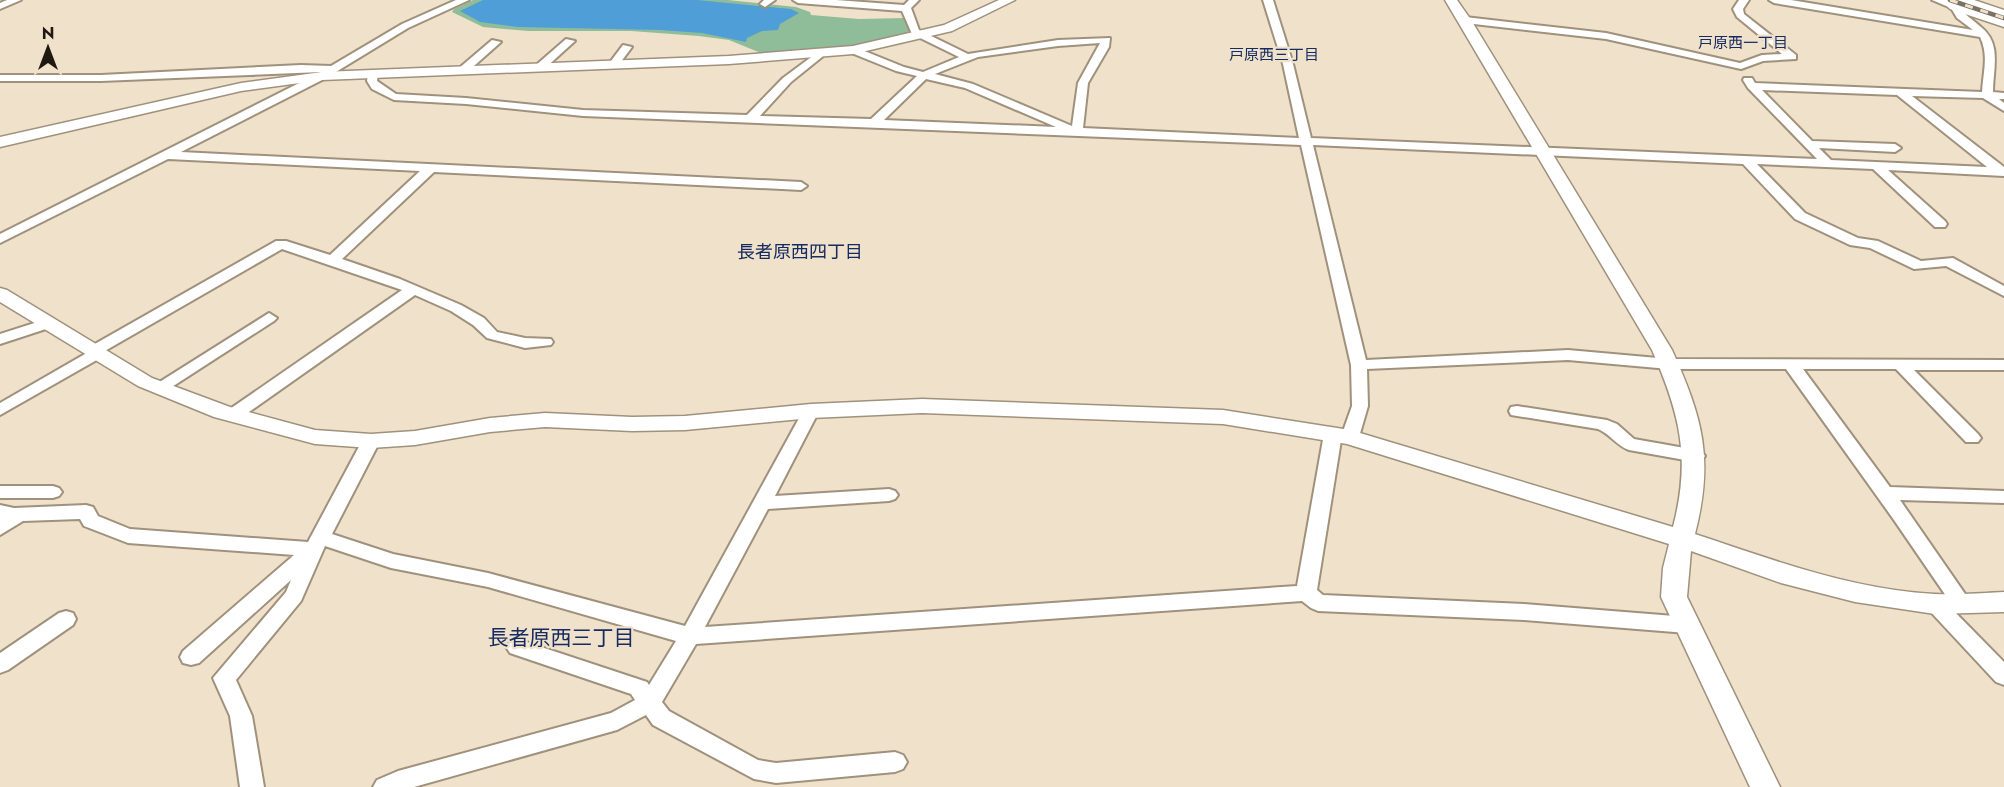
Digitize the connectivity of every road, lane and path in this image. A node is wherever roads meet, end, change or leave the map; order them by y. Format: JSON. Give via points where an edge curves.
{"nodes":[{"id":1,"x":15,"y":0,"type":"edge"},
{"id":2,"x":464,"y":0,"type":"edge"},
{"id":3,"x":798,"y":0,"type":"edge"},
{"id":4,"x":915,"y":0,"type":"edge"},
{"id":5,"x":1009,"y":0,"type":"edge"},
{"id":6,"x":1268,"y":0,"type":"edge"},
{"id":7,"x":1451,"y":0,"type":"edge"},
{"id":8,"x":1744,"y":0,"type":"edge"},
{"id":9,"x":1774,"y":0,"type":"edge"},
{"id":10,"x":1937,"y":0,"type":"edge"},
{"id":11,"x":1955,"y":2,"type":"edge"},
{"id":12,"x":0,"y":6,"type":"edge"},
{"id":13,"x":906,"y":8,"type":"junction"},
{"id":14,"x":2004,"y":11,"type":"edge"},
{"id":15,"x":1465,"y":20,"type":"junction"},
{"id":16,"x":2004,"y":22,"type":"edge"},
{"id":17,"x":1984,"y":35,"type":"junction"},
{"id":18,"x":921,"y":36,"type":"junction"},
{"id":19,"x":570,"y":41,"type":"dead end"},
{"id":20,"x":496,"y":42,"type":"dead end"},
{"id":21,"x":627,"y":47,"type":"dead end"},
{"id":22,"x":853,"y":50,"type":"junction"},
{"id":23,"x":818,"y":55,"type":"junction"},
{"id":24,"x":969,"y":58,"type":"junction"},
{"id":25,"x":613,"y":65,"type":"junction"},
{"id":26,"x":1741,"y":66,"type":"junction"},
{"id":27,"x":538,"y":68,"type":"junction"},
{"id":28,"x":462,"y":71,"type":"junction"},
{"id":29,"x":327,"y":72,"type":"junction"},
{"id":30,"x":373,"y":74,"type":"junction"},
{"id":31,"x":924,"y":75,"type":"junction"},
{"id":32,"x":0,"y":78,"type":"edge"},
{"id":33,"x":1752,"y":86,"type":"junction"},
{"id":34,"x":1900,"y":92,"type":"junction"},
{"id":35,"x":1987,"y":96,"type":"junction"},
{"id":36,"x":2004,"y":96,"type":"edge"},
{"id":37,"x":2004,"y":108,"type":"edge"},
{"id":38,"x":748,"y":120,"type":"junction"},
{"id":39,"x":874,"y":123,"type":"junction"},
{"id":40,"x":1077,"y":132,"type":"junction"},
{"id":41,"x":0,"y":142,"type":"edge"},
{"id":42,"x":1305,"y":142,"type":"junction"},
{"id":43,"x":1808,"y":144,"type":"junction"},
{"id":44,"x":1895,"y":148,"type":"dead end"},
{"id":45,"x":1546,"y":153,"type":"junction"},
{"id":46,"x":167,"y":155,"type":"junction"},
{"id":47,"x":1747,"y":161,"type":"junction"},
{"id":48,"x":1828,"y":164,"type":"junction"},
{"id":49,"x":1876,"y":166,"type":"junction"},
{"id":50,"x":431,"y":168,"type":"junction"},
{"id":51,"x":2003,"y":172,"type":"edge"},
{"id":52,"x":801,"y":186,"type":"dead end"},
{"id":53,"x":1940,"y":224,"type":"dead end"},
{"id":54,"x":0,"y":239,"type":"edge"},
{"id":55,"x":332,"y":261,"type":"junction"},
{"id":56,"x":413,"y":289,"type":"junction"},
{"id":57,"x":2004,"y":292,"type":"edge"},
{"id":58,"x":0,"y":294,"type":"edge"},
{"id":59,"x":269,"y":318,"type":"dead end"},
{"id":60,"x":47,"y":324,"type":"junction"},
{"id":61,"x":0,"y":339,"type":"edge"},
{"id":62,"x":545,"y":342,"type":"dead end"},
{"id":63,"x":94,"y":353,"type":"junction"},
{"id":64,"x":1669,"y":364,"type":"junction"},
{"id":65,"x":1359,"y":365,"type":"junction"},
{"id":66,"x":1901,"y":365,"type":"junction"},
{"id":67,"x":2004,"y":365,"type":"edge"},
{"id":68,"x":1792,"y":366,"type":"junction"},
{"id":69,"x":158,"y":388,"type":"junction"},
{"id":70,"x":0,"y":410,"type":"edge"},
{"id":71,"x":811,"y":411,"type":"junction"},
{"id":72,"x":1517,"y":411,"type":"dead end"},
{"id":73,"x":233,"y":415,"type":"junction"},
{"id":74,"x":1341,"y":436,"type":"junction"},
{"id":75,"x":1972,"y":438,"type":"dead end"},
{"id":76,"x":371,"y":441,"type":"junction"},
{"id":77,"x":1696,"y":456,"type":"junction"},
{"id":78,"x":0,"y":492,"type":"edge"},
{"id":79,"x":53,"y":492,"type":"dead end"},
{"id":80,"x":1886,"y":493,"type":"junction"},
{"id":81,"x":889,"y":495,"type":"dead end"},
{"id":82,"x":2004,"y":497,"type":"edge"},
{"id":83,"x":761,"y":503,"type":"junction"},
{"id":84,"x":9,"y":513,"type":"edge"},
{"id":85,"x":0,"y":528,"type":"edge"},
{"id":86,"x":1682,"y":538,"type":"junction"},
{"id":87,"x":317,"y":543,"type":"junction"},
{"id":88,"x":1306,"y":593,"type":"junction"},
{"id":89,"x":2004,"y":602,"type":"edge"},
{"id":90,"x":1935,"y":604,"type":"junction"},
{"id":91,"x":1962,"y":604,"type":"junction"},
{"id":92,"x":66,"y":619,"type":"dead end"},
{"id":93,"x":1687,"y":625,"type":"junction"},
{"id":94,"x":690,"y":636,"type":"junction"},
{"id":95,"x":517,"y":647,"type":"dead end"},
{"id":96,"x":191,"y":657,"type":"dead end"},
{"id":97,"x":0,"y":664,"type":"edge"},
{"id":98,"x":2004,"y":676,"type":"edge"},
{"id":99,"x":651,"y":702,"type":"junction"},
{"id":100,"x":895,"y":762,"type":"dead end"},
{"id":101,"x":252,"y":787,"type":"edge"},
{"id":102,"x":385,"y":787,"type":"edge"},
{"id":103,"x":1765,"y":787,"type":"edge"}],
"edges":[{"from":1,"to":12,"type":"street"},
{"from":2,"to":29,"type":"street","via":[[405,26]]},
{"from":3,"to":13,"type":"street"},
{"from":4,"to":13,"type":"street"},
{"from":5,"to":18,"type":"street"},
{"from":6,"to":42,"type":"street","via":[[1288,64]]},
{"from":7,"to":15,"type":"street"},
{"from":8,"to":26,"type":"street","via":[[1738,9],[1740,15],[1792,57],[1762,58]]},
{"from":9,"to":17,"type":"street"},
{"from":10,"to":11,"type":"street"},
{"from":11,"to":14,"type":"street"},
{"from":11,"to":16,"type":"main road"},
{"from":11,"to":17,"type":"street","via":[[1959,16]]},
{"from":13,"to":18,"type":"street","via":[[915,32]]},
{"from":15,"to":26,"type":"street","via":[[1606,36]]},
{"from":15,"to":45,"type":"street"},
{"from":17,"to":35,"type":"street","via":[[1993,61],[1986,81]]},
{"from":18,"to":22,"type":"street"},
{"from":18,"to":24,"type":"street"},
{"from":19,"to":27,"type":"street"},
{"from":20,"to":28,"type":"street"},
{"from":21,"to":25,"type":"street"},
{"from":22,"to":23,"type":"street"},
{"from":22,"to":31,"type":"street"},
{"from":23,"to":25,"type":"street"},
{"from":23,"to":38,"type":"street"},
{"from":24,"to":31,"type":"street"},
{"from":24,"to":40,"type":"street","via":[[1058,43],[1106,40],[1083,83]]},
{"from":25,"to":27,"type":"street"},
{"from":26,"to":33,"type":"street"},
{"from":27,"to":28,"type":"street"},
{"from":28,"to":30,"type":"street"},
{"from":29,"to":30,"type":"street"},
{"from":29,"to":32,"type":"street"},
{"from":29,"to":41,"type":"street","via":[[213,93]]},
{"from":29,"to":46,"type":"street"},
{"from":30,"to":38,"type":"street","via":[[376,87],[394,97],[583,113]]},
{"from":31,"to":39,"type":"street"},
{"from":31,"to":40,"type":"street","via":[[969,86]]},
{"from":33,"to":34,"type":"street"},
{"from":33,"to":43,"type":"street"},
{"from":34,"to":35,"type":"street"},
{"from":34,"to":51,"type":"street"},
{"from":35,"to":36,"type":"street"},
{"from":35,"to":37,"type":"street"},
{"from":38,"to":39,"type":"street"},
{"from":39,"to":40,"type":"street"},
{"from":40,"to":42,"type":"street"},
{"from":42,"to":45,"type":"street"},
{"from":42,"to":65,"type":"street"},
{"from":43,"to":44,"type":"street"},
{"from":43,"to":48,"type":"street"},
{"from":45,"to":47,"type":"street"},
{"from":45,"to":64,"type":"street"},
{"from":46,"to":50,"type":"street"},
{"from":46,"to":54,"type":"street"},
{"from":47,"to":48,"type":"street"},
{"from":47,"to":57,"type":"street","via":[[1800,216],[1919,266],[1948,261]]},
{"from":48,"to":49,"type":"street"},
{"from":49,"to":51,"type":"street"},
{"from":49,"to":53,"type":"street"},
{"from":50,"to":52,"type":"street"},
{"from":50,"to":55,"type":"street"},
{"from":55,"to":56,"type":"street"},
{"from":55,"to":63,"type":"street","via":[[281,244]]},
{"from":56,"to":62,"type":"street","via":[[458,308],[492,334],[525,343]]},
{"from":56,"to":73,"type":"street"},
{"from":58,"to":60,"type":"street"},
{"from":59,"to":69,"type":"street"},
{"from":60,"to":61,"type":"street"},
{"from":60,"to":63,"type":"street"},
{"from":63,"to":69,"type":"street"},
{"from":63,"to":70,"type":"street"},
{"from":64,"to":65,"type":"street","via":[[1568,355]]},
{"from":64,"to":68,"type":"street"},
{"from":64,"to":77,"type":"street"},
{"from":65,"to":74,"type":"street","via":[[1360,406]]},
{"from":66,"to":67,"type":"street"},
{"from":66,"to":68,"type":"street"},
{"from":66,"to":75,"type":"street"},
{"from":68,"to":80,"type":"street"},
{"from":69,"to":73,"type":"street"},
{"from":71,"to":74,"type":"street","via":[[922,406],[1159,413],[1279,424]]},
{"from":71,"to":76,"type":"street","via":[[685,423],[545,420]]},
{"from":71,"to":83,"type":"street"},
{"from":72,"to":77,"type":"street","via":[[1601,424],[1629,444]]},
{"from":73,"to":76,"type":"street","via":[[315,437]]},
{"from":74,"to":86,"type":"street"},
{"from":74,"to":88,"type":"street"},
{"from":76,"to":87,"type":"street"},
{"from":77,"to":86,"type":"street"},
{"from":78,"to":79,"type":"street"},
{"from":80,"to":82,"type":"street"},
{"from":80,"to":91,"type":"street"},
{"from":81,"to":83,"type":"street"},
{"from":83,"to":94,"type":"street"},
{"from":84,"to":85,"type":"street"},
{"from":84,"to":87,"type":"street","via":[[86,512],[91,521],[128,536]]},
{"from":86,"to":90,"type":"street","via":[[1790,576],[1855,592]]},
{"from":86,"to":93,"type":"street","via":[[1673,577],[1674,597]]},
{"from":87,"to":94,"type":"street","via":[[489,580]]},
{"from":87,"to":96,"type":"street"},
{"from":87,"to":101,"type":"street","via":[[294,596],[224,678],[240,716]]},
{"from":88,"to":93,"type":"street","via":[[1318,603],[1524,612]]},
{"from":88,"to":94,"type":"street"},
{"from":89,"to":91,"type":"street"},
{"from":90,"to":91,"type":"street"},
{"from":90,"to":98,"type":"street"},
{"from":92,"to":97,"type":"street"},
{"from":93,"to":103,"type":"street"},
{"from":94,"to":99,"type":"street"},
{"from":95,"to":99,"type":"street","via":[[639,688]]},
{"from":99,"to":100,"type":"street","via":[[661,718],[754,769],[776,773]]},
{"from":99,"to":102,"type":"street","via":[[617,721]]}]}
